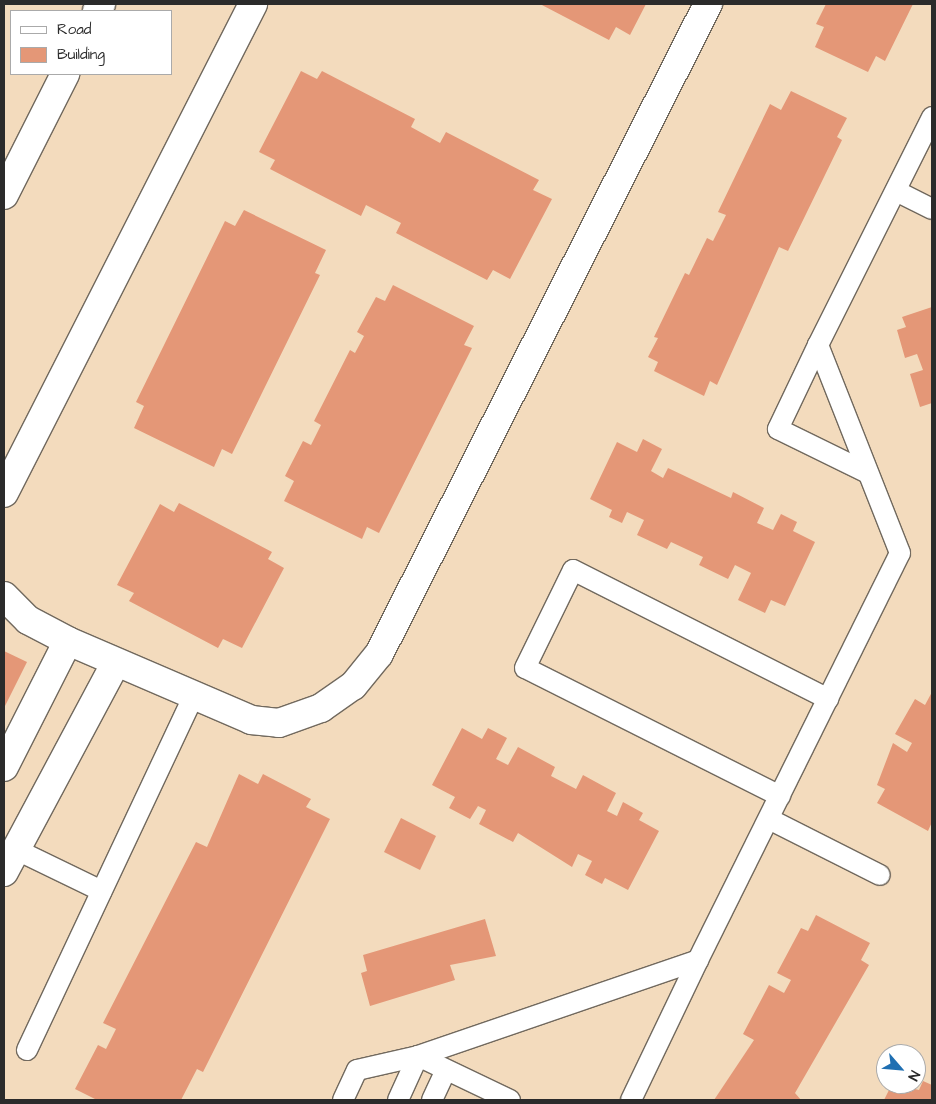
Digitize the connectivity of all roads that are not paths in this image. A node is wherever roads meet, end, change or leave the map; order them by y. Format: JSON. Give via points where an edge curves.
{"nodes":[{"id":1,"x":253,"y":4,"type":"edge"},
{"id":2,"x":708,"y":4,"type":"edge"},
{"id":3,"x":64,"y":75,"type":"edge"},
{"id":4,"x":932,"y":117,"type":"edge"},
{"id":5,"x":896,"y":192,"type":"junction"},
{"id":6,"x":4,"y":195,"type":"edge"},
{"id":7,"x":932,"y":209,"type":"edge"},
{"id":8,"x":818,"y":345,"type":"junction"},
{"id":9,"x":868,"y":473,"type":"junction"},
{"id":10,"x":4,"y":493,"type":"edge"},
{"id":11,"x":4,"y":596,"type":"edge"},
{"id":12,"x":68,"y":641,"type":"junction"},
{"id":13,"x":115,"y":664,"type":"junction"},
{"id":14,"x":193,"y":698,"type":"junction"},
{"id":15,"x":828,"y":699,"type":"junction"},
{"id":16,"x":4,"y":767,"type":"edge"},
{"id":17,"x":780,"y":796,"type":"junction"},
{"id":18,"x":769,"y":819,"type":"junction"},
{"id":19,"x":10,"y":861,"type":"edge"},
{"id":20,"x":880,"y":875,"type":"dead end"},
{"id":21,"x":102,"y":891,"type":"junction"},
{"id":22,"x":698,"y":960,"type":"junction"},
{"id":23,"x":27,"y":1050,"type":"dead end"},
{"id":24,"x":418,"y":1056,"type":"junction"},
{"id":25,"x":446,"y":1070,"type":"junction"},
{"id":26,"x":342,"y":1100,"type":"edge"},
{"id":27,"x":398,"y":1100,"type":"edge"},
{"id":28,"x":432,"y":1100,"type":"edge"},
{"id":29,"x":510,"y":1100,"type":"edge"},
{"id":30,"x":631,"y":1100,"type":"edge"}],
"edges":[{"from":1,"to":10,"type":"street"},
{"from":2,"to":14,"type":"street","via":[[379,654],[353,686],[321,708],[280,723],[251,720]]},
{"from":3,"to":6,"type":"street"},
{"from":4,"to":5,"type":"lane"},
{"from":5,"to":7,"type":"lane"},
{"from":5,"to":8,"type":"lane"},
{"from":8,"to":9,"type":"lane"},
{"from":8,"to":9,"type":"lane","via":[[778,430]]},
{"from":9,"to":15,"type":"lane","via":[[900,553]]},
{"from":11,"to":12,"type":"street","via":[[28,620]]},
{"from":12,"to":13,"type":"street"},
{"from":12,"to":16,"type":"street"},
{"from":13,"to":14,"type":"street"},
{"from":13,"to":19,"type":"street"},
{"from":14,"to":21,"type":"lane"},
{"from":15,"to":17,"type":"lane"},
{"from":15,"to":17,"type":"lane","via":[[573,570],[525,668]]},
{"from":17,"to":18,"type":"lane"},
{"from":18,"to":20,"type":"lane"},
{"from":18,"to":22,"type":"lane"},
{"from":19,"to":21,"type":"lane"},
{"from":21,"to":23,"type":"lane"},
{"from":22,"to":24,"type":"lane"},
{"from":22,"to":30,"type":"lane"},
{"from":24,"to":25,"type":"lane"},
{"from":24,"to":26,"type":"lane","via":[[358,1070]]},
{"from":24,"to":27,"type":"lane"},
{"from":25,"to":28,"type":"lane"},
{"from":25,"to":29,"type":"lane"}]}
